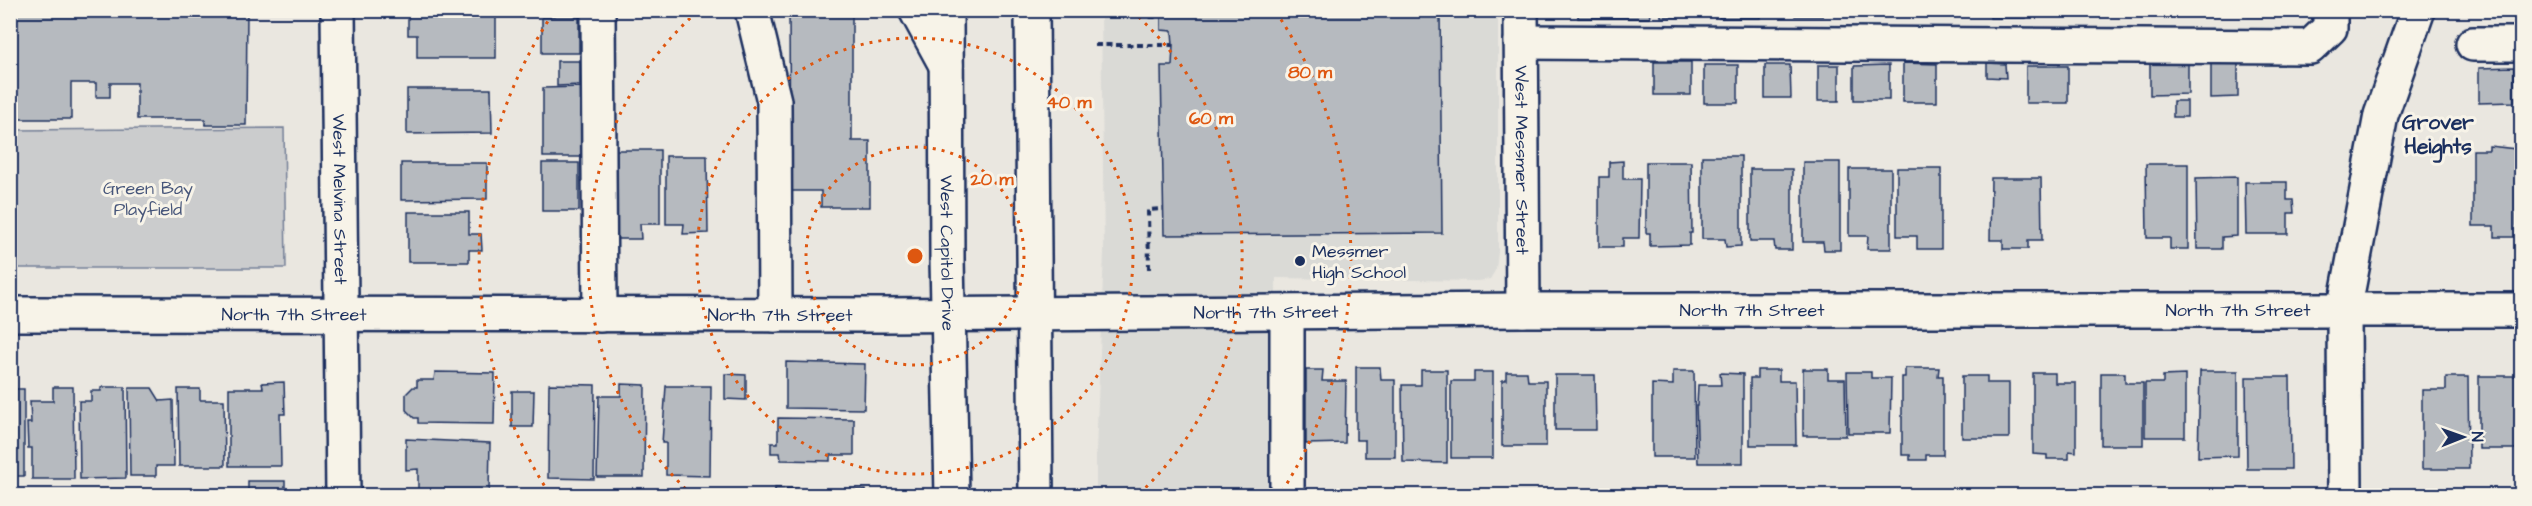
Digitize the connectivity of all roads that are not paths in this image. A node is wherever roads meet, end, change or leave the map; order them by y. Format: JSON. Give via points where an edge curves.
{"nodes":[{"id":1,"x":338,"y":10,"type":"edge"},
{"id":2,"x":598,"y":10,"type":"edge"},
{"id":3,"x":752,"y":10,"type":"edge"},
{"id":4,"x":916,"y":10,"type":"edge"},
{"id":5,"x":946,"y":10,"type":"edge"},
{"id":6,"x":1032,"y":10,"type":"edge"},
{"id":7,"x":2418,"y":10,"type":"edge"},
{"id":8,"x":2330,"y":19,"type":"edge"},
{"id":9,"x":1521,"y":26,"type":"edge"},
{"id":10,"x":2473,"y":44,"type":"dead end"},
{"id":11,"x":2522,"y":44,"type":"edge"},
{"id":12,"x":946,"y":65,"type":"junction"},
{"id":13,"x":1523,"y":310,"type":"junction"},
{"id":14,"x":2522,"y":310,"type":"edge"},
{"id":15,"x":2344,"y":311,"type":"junction"},
{"id":16,"x":1287,"y":313,"type":"junction"},
{"id":17,"x":10,"y":314,"type":"edge"},
{"id":18,"x":341,"y":315,"type":"junction"},
{"id":19,"x":600,"y":315,"type":"junction"},
{"id":20,"x":775,"y":315,"type":"junction"},
{"id":21,"x":949,"y":315,"type":"junction"},
{"id":22,"x":1035,"y":315,"type":"junction"},
{"id":23,"x":950,"y":488,"type":"edge"},
{"id":24,"x":343,"y":495,"type":"edge"},
{"id":25,"x":1036,"y":495,"type":"edge"},
{"id":26,"x":1287,"y":495,"type":"edge"},
{"id":27,"x":2345,"y":495,"type":"edge"}],
"edges":[{"from":1,"to":18,"type":"main road","name":"West Melvina Street"},
{"from":2,"to":19,"type":"main road"},
{"from":3,"to":20,"type":"main road","via":[[774,101]]},
{"from":4,"to":12,"type":"main road"},
{"from":5,"to":12,"type":"main road","name":"West Capitol Drive"},
{"from":6,"to":22,"type":"main road"},
{"from":7,"to":15,"type":"main road","via":[[2381,115]]},
{"from":8,"to":9,"type":"main road","via":[[2310,47]]},
{"from":9,"to":13,"type":"main road","name":"West Messmer Street"},
{"from":10,"to":11,"type":"main road"},
{"from":12,"to":21,"type":"main road","name":"West Capitol Drive"},
{"from":13,"to":15,"type":"main road","name":"North 7th Street"},
{"from":13,"to":16,"type":"main road","name":"North 7th Street"},
{"from":14,"to":15,"type":"main road","name":"North 7th Street"},
{"from":15,"to":27,"type":"main road"},
{"from":16,"to":22,"type":"main road","name":"North 7th Street"},
{"from":16,"to":26,"type":"main road"},
{"from":17,"to":18,"type":"main road","name":"North 7th Street"},
{"from":18,"to":19,"type":"main road","name":"North 7th Street"},
{"from":18,"to":24,"type":"main road","name":"West Melvina Street"},
{"from":19,"to":20,"type":"main road","name":"North 7th Street"},
{"from":20,"to":21,"type":"main road","name":"North 7th Street"},
{"from":21,"to":22,"type":"main road","name":"North 7th Street"},
{"from":21,"to":23,"type":"main road","name":"West Capitol Drive"},
{"from":22,"to":25,"type":"main road"}]}
